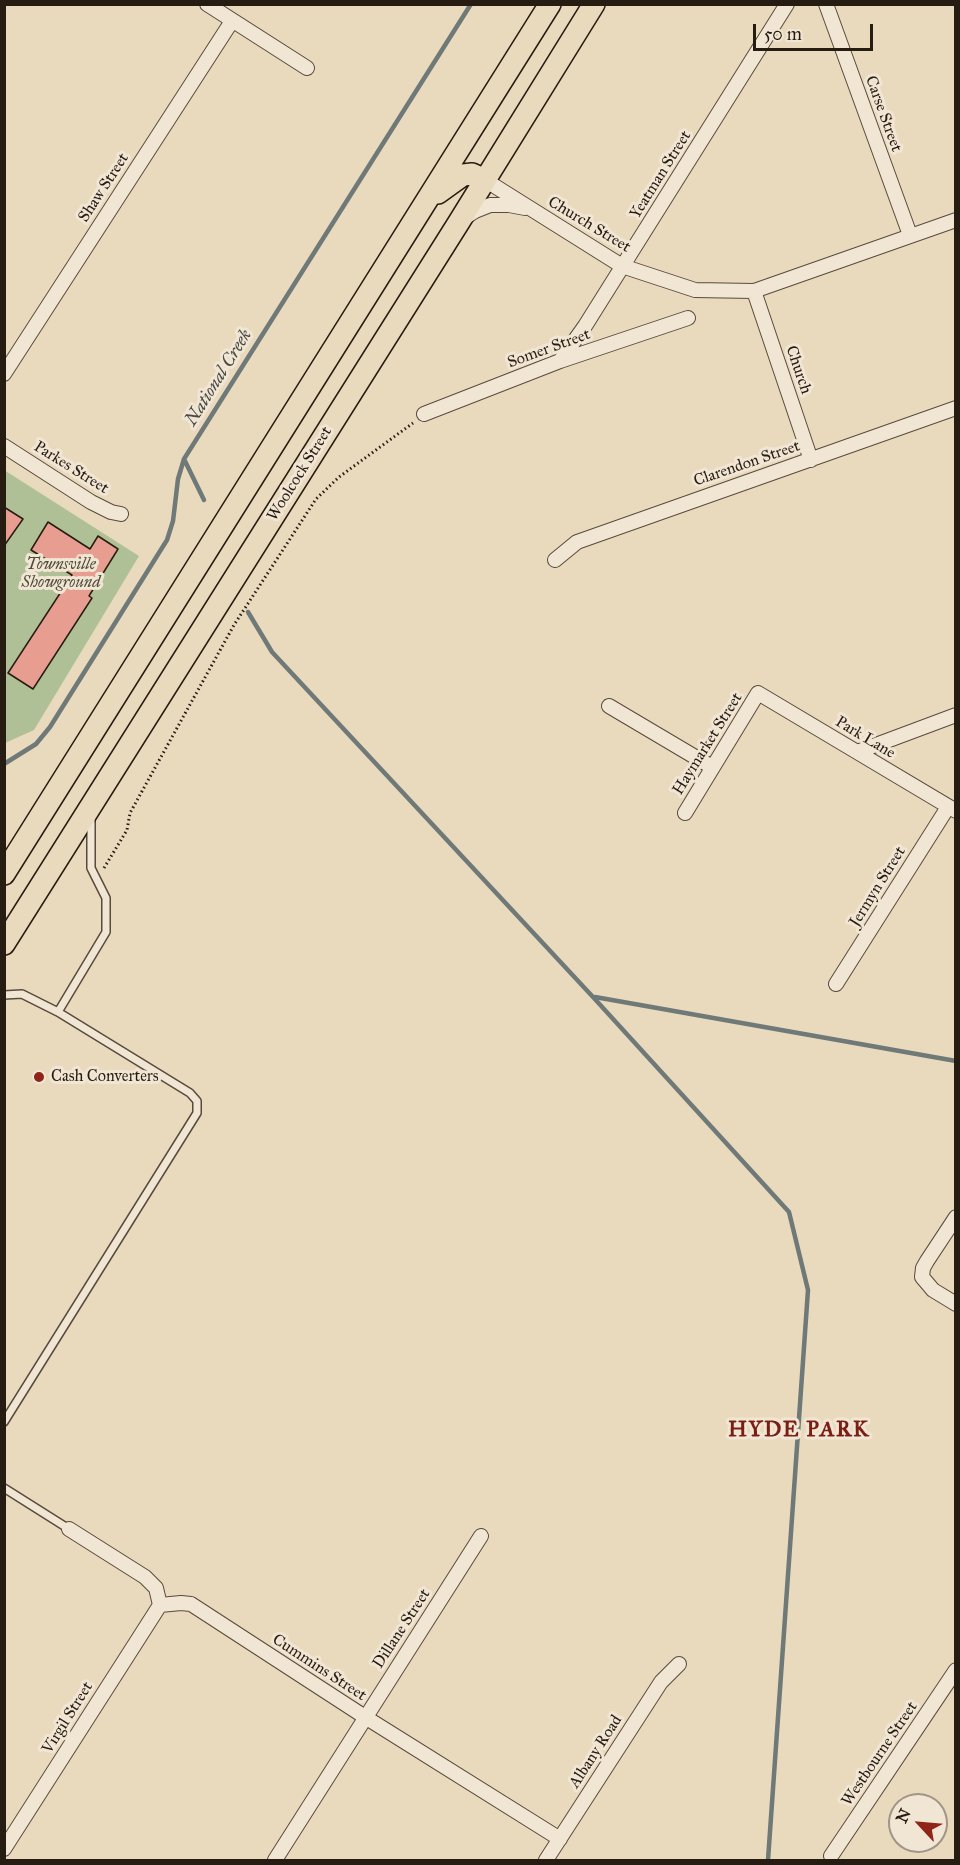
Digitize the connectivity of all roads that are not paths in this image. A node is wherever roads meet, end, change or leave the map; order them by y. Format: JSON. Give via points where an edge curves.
{"nodes":[{"id":1,"x":207,"y":4,"type":"edge"},
{"id":2,"x":550,"y":4,"type":"edge"},
{"id":3,"x":594,"y":4,"type":"edge"},
{"id":4,"x":788,"y":4,"type":"edge"},
{"id":5,"x":826,"y":4,"type":"edge"},
{"id":6,"x":232,"y":21,"type":"junction"},
{"id":7,"x":307,"y":68,"type":"dead end"},
{"id":8,"x":485,"y":180,"type":"junction"},
{"id":9,"x":425,"y":204,"type":"junction"},
{"id":10,"x":536,"y":212,"type":"junction"},
{"id":11,"x":956,"y":220,"type":"edge"},
{"id":12,"x":459,"y":222,"type":"junction"},
{"id":13,"x":910,"y":235,"type":"junction"},
{"id":14,"x":622,"y":266,"type":"junction"},
{"id":15,"x":754,"y":291,"type":"junction"},
{"id":16,"x":688,"y":318,"type":"dead end"},
{"id":17,"x":560,"y":361,"type":"junction"},
{"id":18,"x":4,"y":374,"type":"edge"},
{"id":19,"x":956,"y":408,"type":"edge"},
{"id":20,"x":424,"y":414,"type":"road end"},
{"id":21,"x":4,"y":446,"type":"edge"},
{"id":22,"x":811,"y":460,"type":"junction"},
{"id":23,"x":121,"y":514,"type":"dead end"},
{"id":24,"x":555,"y":560,"type":"dead end"},
{"id":25,"x":759,"y":693,"type":"joint"},
{"id":26,"x":609,"y":706,"type":"dead end"},
{"id":27,"x":956,"y":715,"type":"edge"},
{"id":28,"x":857,"y":752,"type":"junction"},
{"id":29,"x":712,"y":767,"type":"junction"},
{"id":30,"x":92,"y":804,"type":"junction"},
{"id":31,"x":952,"y":809,"type":"edge"},
{"id":32,"x":685,"y":813,"type":"dead end"},
{"id":33,"x":4,"y":874,"type":"edge"},
{"id":34,"x":4,"y":944,"type":"edge"},
{"id":35,"x":836,"y":984,"type":"dead end"},
{"id":36,"x":4,"y":995,"type":"edge"},
{"id":37,"x":58,"y":1012,"type":"junction"},
{"id":38,"x":956,"y":1217,"type":"edge"},
{"id":39,"x":956,"y":1304,"type":"edge"},
{"id":40,"x":4,"y":1422,"type":"edge"},
{"id":41,"x":4,"y":1488,"type":"edge"},
{"id":42,"x":69,"y":1528,"type":"joint"},
{"id":43,"x":481,"y":1536,"type":"dead end"},
{"id":44,"x":159,"y":1605,"type":"junction"},
{"id":45,"x":679,"y":1664,"type":"dead end"},
{"id":46,"x":956,"y":1670,"type":"edge"},
{"id":47,"x":365,"y":1717,"type":"junction"},
{"id":48,"x":560,"y":1839,"type":"junction"},
{"id":49,"x":4,"y":1849,"type":"edge"},
{"id":50,"x":831,"y":1856,"type":"dead end"},
{"id":51,"x":275,"y":1860,"type":"edge"},
{"id":52,"x":546,"y":1860,"type":"edge"}],
"edges":[{"from":1,"to":6,"type":"street"},
{"from":2,"to":9,"type":"main road"},
{"from":3,"to":8,"type":"main road","name":"Woolcock Street"},
{"from":4,"to":14,"type":"street","name":"Yeatman Street"},
{"from":5,"to":13,"type":"street","name":"Carse Street"},
{"from":6,"to":7,"type":"street"},
{"from":6,"to":18,"type":"street","name":"Shaw Street"},
{"from":8,"to":9,"type":"main road","via":[[463,175]]},
{"from":8,"to":10,"type":"street","name":"Church Street"},
{"from":8,"to":12,"type":"main road","name":"Woolcock Street"},
{"from":9,"to":33,"type":"main road"},
{"from":10,"to":12,"type":"street","via":[[490,205]]},
{"from":10,"to":14,"type":"street","name":"Church Street"},
{"from":11,"to":13,"type":"street"},
{"from":12,"to":30,"type":"main road","name":"Woolcock Street"},
{"from":13,"to":15,"type":"street"},
{"from":14,"to":15,"type":"street","name":"Church Street","via":[[695,290]]},
{"from":14,"to":17,"type":"street","name":"Yeatman Street"},
{"from":15,"to":22,"type":"street","name":"Church"},
{"from":16,"to":17,"type":"street","name":"Somer Street"},
{"from":17,"to":20,"type":"street","name":"Somer Street"},
{"from":19,"to":22,"type":"street","name":"Clarendon Street"},
{"from":21,"to":23,"type":"street","name":"Parkes Street","via":[[91,502]]},
{"from":22,"to":24,"type":"street","name":"Clarendon Street","via":[[577,542]]},
{"from":25,"to":28,"type":"street","name":"Park Lane"},
{"from":25,"to":29,"type":"street","name":"Haymarket Street"},
{"from":26,"to":29,"type":"street"},
{"from":27,"to":28,"type":"street"},
{"from":28,"to":31,"type":"street","name":"Park Lane"},
{"from":29,"to":32,"type":"street","name":"Haymarket Street"},
{"from":30,"to":34,"type":"main road","name":"Woolcock Street"},
{"from":30,"to":37,"type":"lane","via":[[91,868],[106,898],[106,932]]},
{"from":31,"to":35,"type":"street","name":"Jermyn Street"},
{"from":36,"to":37,"type":"lane","via":[[22,994]]},
{"from":37,"to":40,"type":"lane","via":[[190,1094],[197,1101],[197,1113]]},
{"from":38,"to":39,"type":"street","via":[[927,1260],[922,1277],[933,1290]]},
{"from":41,"to":42,"type":"lane"},
{"from":42,"to":44,"type":"street","via":[[145,1577],[156,1588]]},
{"from":43,"to":47,"type":"street","name":"Dillane Street"},
{"from":44,"to":47,"type":"street","name":"Cummins Street","via":[[191,1604]]},
{"from":44,"to":49,"type":"street","name":"Virgil Street"},
{"from":45,"to":48,"type":"street","name":"Albany Road","via":[[661,1682]]},
{"from":46,"to":50,"type":"street","name":"Westbourne Street"},
{"from":47,"to":48,"type":"street","name":"Cummins Street"},
{"from":47,"to":51,"type":"street","name":"Dillane Street"},
{"from":48,"to":52,"type":"street","name":"Albany Road"}]}
